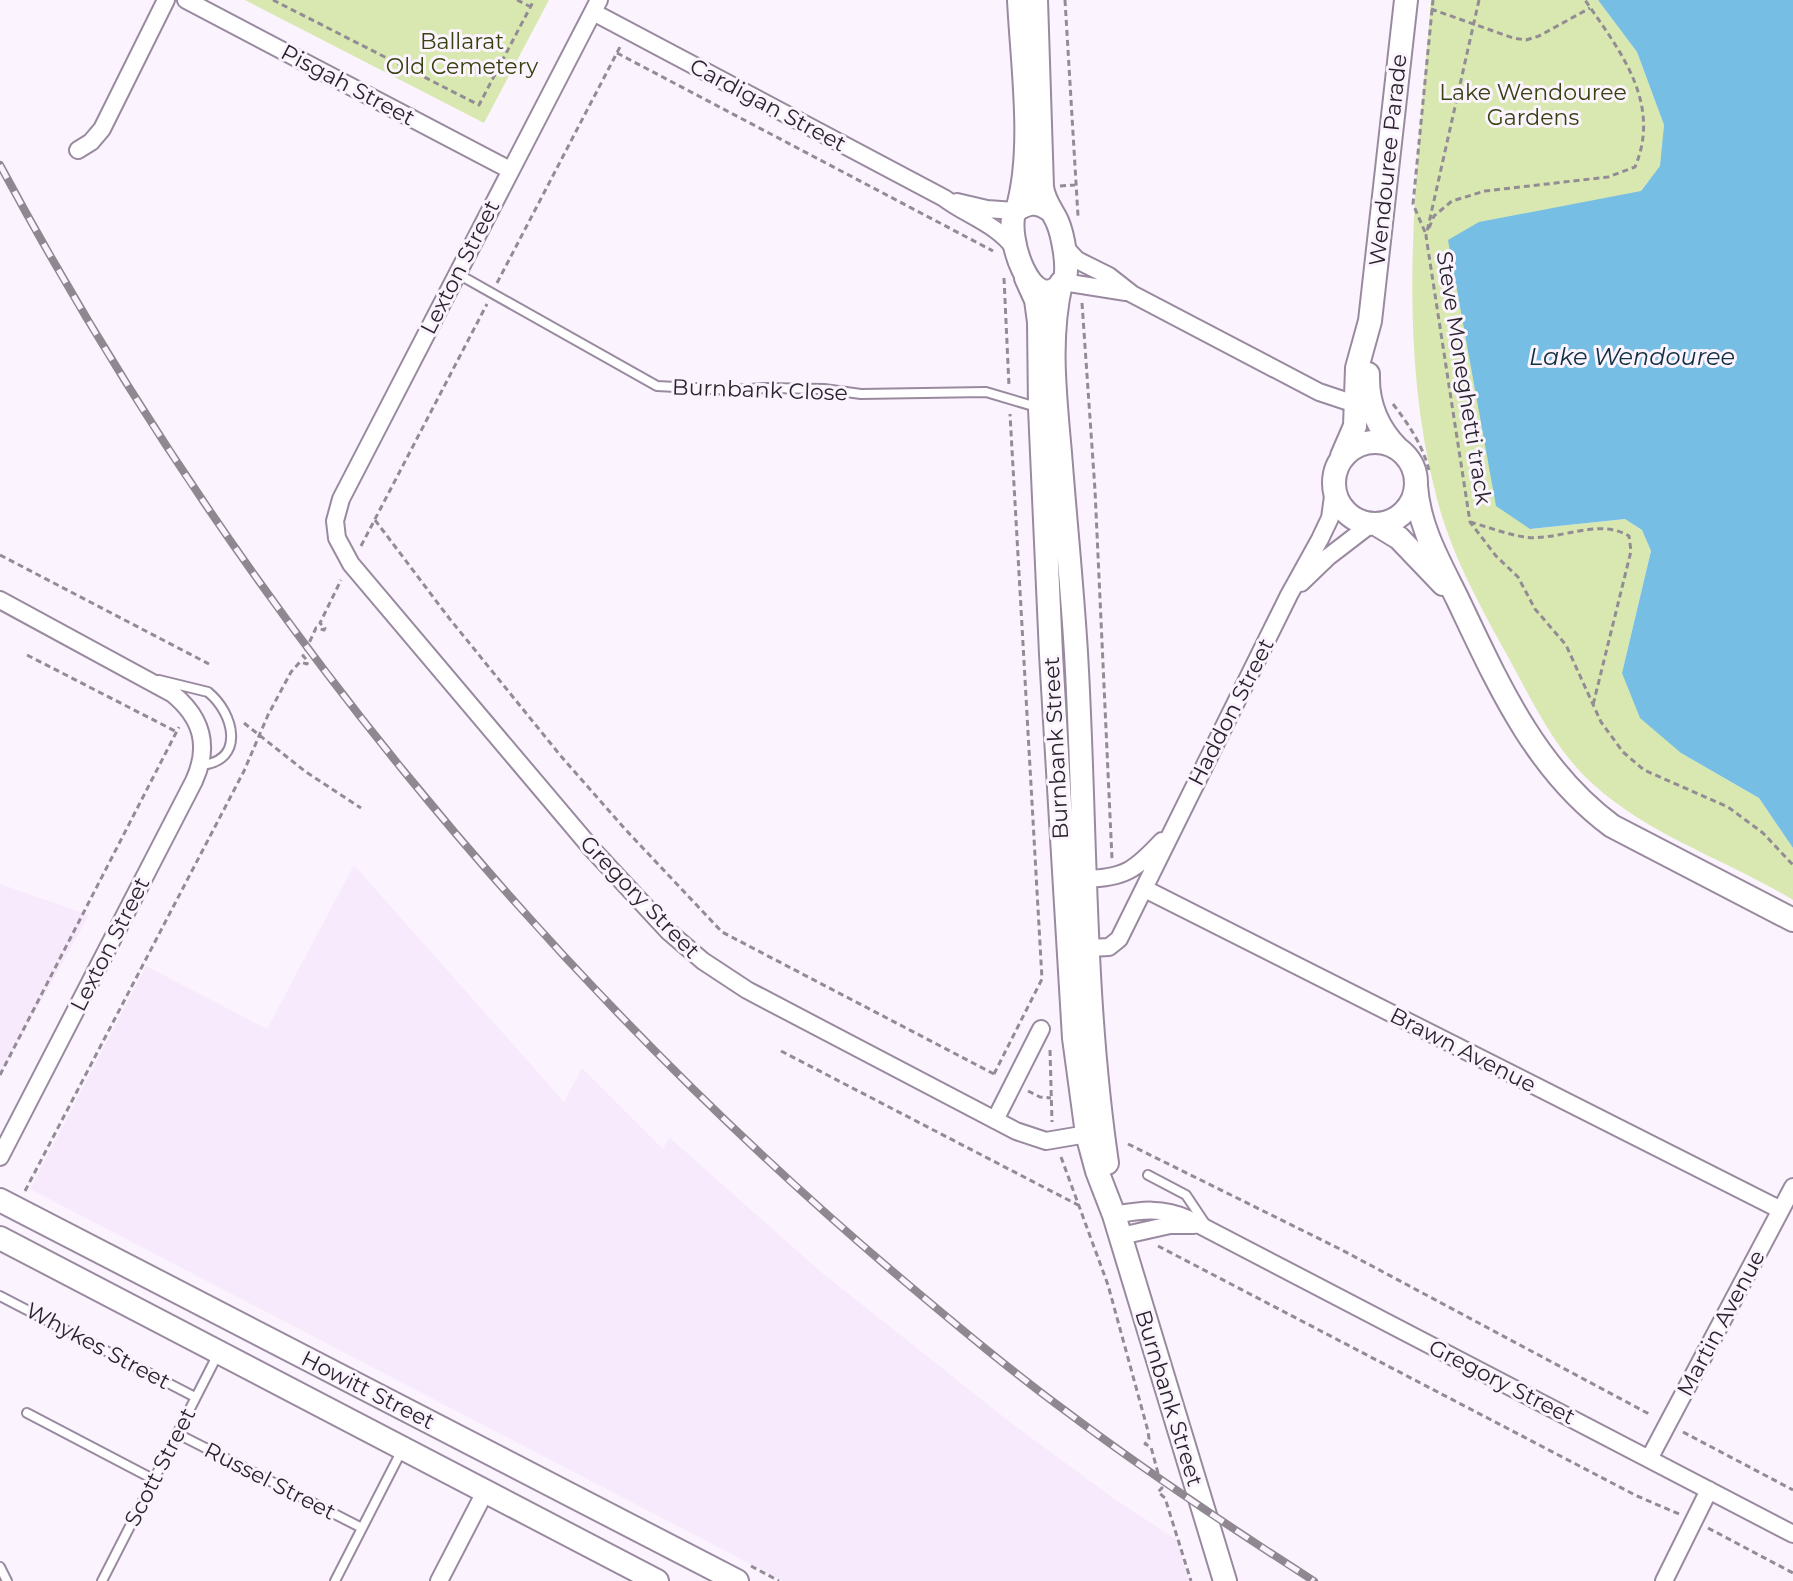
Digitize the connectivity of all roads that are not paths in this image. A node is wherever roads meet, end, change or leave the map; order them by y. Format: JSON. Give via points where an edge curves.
{"nodes":[{"id":1,"x":166,"y":0,"type":"edge"},
{"id":2,"x":186,"y":0,"type":"edge"},
{"id":3,"x":1019,"y":0,"type":"edge"},
{"id":4,"x":1036,"y":0,"type":"edge"},
{"id":5,"x":1406,"y":0,"type":"edge"},
{"id":6,"x":596,"y":6,"type":"edge"},
{"id":7,"x":78,"y":150,"type":"dead end"},
{"id":8,"x":510,"y":170,"type":"junction"},
{"id":9,"x":944,"y":198,"type":"junction"},
{"id":10,"x":1016,"y":210,"type":"junction"},
{"id":11,"x":1050,"y":210,"type":"junction"},
{"id":12,"x":1063,"y":244,"type":"junction"},
{"id":13,"x":1008,"y":254,"type":"junction"},
{"id":14,"x":457,"y":274,"type":"junction"},
{"id":15,"x":1015,"y":277,"type":"junction"},
{"id":16,"x":1062,"y":282,"type":"junction"},
{"id":17,"x":1132,"y":294,"type":"junction"},
{"id":18,"x":1370,"y":321,"type":"junction"},
{"id":19,"x":1355,"y":404,"type":"junction"},
{"id":20,"x":1040,"y":408,"type":"junction"},
{"id":21,"x":1398,"y":449,"type":"junction"},
{"id":22,"x":1342,"y":456,"type":"junction"},
{"id":23,"x":1416,"y":486,"type":"junction"},
{"id":24,"x":1334,"y":489,"type":"junction"},
{"id":25,"x":1373,"y":524,"type":"junction"},
{"id":26,"x":337,"y":538,"type":"joint"},
{"id":27,"x":1289,"y":595,"type":"junction"},
{"id":28,"x":0,"y":600,"type":"edge"},
{"id":29,"x":1458,"y":600,"type":"junction"},
{"id":30,"x":144,"y":677,"type":"junction"},
{"id":31,"x":201,"y":765,"type":"junction"},
{"id":32,"x":1173,"y":827,"type":"junction"},
{"id":33,"x":1074,"y":880,"type":"junction"},
{"id":34,"x":1145,"y":889,"type":"junction"},
{"id":35,"x":1793,"y":920,"type":"edge"},
{"id":36,"x":1067,"y":937,"type":"junction"},
{"id":37,"x":1089,"y":948,"type":"junction"},
{"id":38,"x":1046,"y":1034,"type":"road end"},
{"id":39,"x":995,"y":1120,"type":"junction"},
{"id":40,"x":1087,"y":1134,"type":"junction"},
{"id":41,"x":0,"y":1157,"type":"edge"},
{"id":42,"x":1148,"y":1175,"type":"dead end"},
{"id":43,"x":1793,"y":1187,"type":"edge"},
{"id":44,"x":0,"y":1200,"type":"edge"},
{"id":45,"x":1781,"y":1210,"type":"junction"},
{"id":46,"x":1118,"y":1226,"type":"junction"},
{"id":47,"x":1210,"y":1231,"type":"junction"},
{"id":48,"x":0,"y":1238,"type":"edge"},
{"id":49,"x":0,"y":1296,"type":"edge"},
{"id":50,"x":219,"y":1353,"type":"junction"},
{"id":51,"x":195,"y":1397,"type":"junction"},
{"id":52,"x":27,"y":1413,"type":"dead end"},
{"id":53,"x":178,"y":1434,"type":"junction"},
{"id":54,"x":403,"y":1450,"type":"junction"},
{"id":55,"x":1649,"y":1459,"type":"junction"},
{"id":56,"x":153,"y":1479,"type":"junction"},
{"id":57,"x":1709,"y":1490,"type":"junction"},
{"id":58,"x":485,"y":1492,"type":"junction"},
{"id":59,"x":362,"y":1528,"type":"junction"},
{"id":60,"x":1793,"y":1534,"type":"edge"},
{"id":61,"x":0,"y":1567,"type":"edge"},
{"id":62,"x":7,"y":1581,"type":"edge"},
{"id":63,"x":102,"y":1581,"type":"edge"},
{"id":64,"x":335,"y":1581,"type":"edge"},
{"id":65,"x":439,"y":1581,"type":"edge"},
{"id":66,"x":657,"y":1581,"type":"edge"},
{"id":67,"x":737,"y":1581,"type":"edge"},
{"id":68,"x":1225,"y":1581,"type":"edge"},
{"id":69,"x":1664,"y":1581,"type":"edge"}],
"edges":[{"from":1,"to":7,"type":"street","via":[[102,129]]},
{"from":2,"to":8,"type":"street","name":"Pisgah Street"},
{"from":3,"to":10,"type":"main road","via":[[1026,147]]},
{"from":4,"to":11,"type":"main road","via":[[1042,187]]},
{"from":5,"to":18,"type":"main road","name":"Wendouree Parade"},
{"from":6,"to":8,"type":"street","name":"Lexton Street"},
{"from":6,"to":9,"type":"street","name":"Cardigan Street","via":[[628,31]]},
{"from":8,"to":14,"type":"street","name":"Lexton Street"},
{"from":9,"to":10,"type":"street","name":"Cardigan Street"},
{"from":9,"to":13,"type":"street","name":"Cardigan Street","via":[[997,229]]},
{"from":10,"to":11,"type":"main road","via":[[1027,203]]},
{"from":10,"to":13,"type":"main road"},
{"from":11,"to":12,"type":"main road"},
{"from":12,"to":16,"type":"main road","via":[[1067,268]]},
{"from":12,"to":17,"type":"street","via":[[1077,260]]},
{"from":13,"to":15,"type":"main road"},
{"from":14,"to":20,"type":"lane","name":"Burnbank Close","via":[[657,386],[882,395],[986,392]]},
{"from":14,"to":26,"type":"street","name":"Lexton Street","via":[[341,499]]},
{"from":15,"to":16,"type":"main road","via":[[1046,290]]},
{"from":15,"to":20,"type":"main road","name":"Burnbank Street","via":[[1034,294],[1039,314]]},
{"from":16,"to":17,"type":"street"},
{"from":16,"to":33,"type":"main road","name":"Burnbank Street","via":[[1054,376],[1076,652]]},
{"from":17,"to":19,"type":"street","via":[[1319,392]]},
{"from":18,"to":19,"type":"main road","name":"Wendouree Parade","via":[[1357,368]]},
{"from":18,"to":21,"type":"main road","name":"Wendouree Parade","via":[[1369,398],[1382,431]]},
{"from":19,"to":22,"type":"main road","name":"Wendouree Parade","via":[[1355,426]]},
{"from":20,"to":33,"type":"main road","name":"Burnbank Street"},
{"from":21,"to":22,"type":"main road","via":[[1369,441]]},
{"from":21,"to":23,"type":"main road","via":[[1409,459]]},
{"from":22,"to":24,"type":"main road"},
{"from":23,"to":25,"type":"main road","via":[[1407,508],[1388,522]]},
{"from":23,"to":29,"type":"main road","via":[[1422,526]]},
{"from":24,"to":25,"type":"main road","via":[[1346,513]]},
{"from":24,"to":27,"type":"street","name":"Haddon Street","via":[[1330,518]]},
{"from":25,"to":27,"type":"street","name":"Haddon Street"},
{"from":25,"to":29,"type":"main road","via":[[1399,538]]},
{"from":26,"to":39,"type":"street","name":"Gregory Street","via":[[351,564],[592,849],[684,946],[747,990]]},
{"from":27,"to":32,"type":"street","name":"Haddon Street"},
{"from":28,"to":30,"type":"street"},
{"from":29,"to":35,"type":"main road","via":[[1527,735],[1573,794],[1612,826]]},
{"from":30,"to":31,"type":"street","name":"Lexton Street","via":[[184,703],[200,726]]},
{"from":30,"to":31,"type":"lane","via":[[208,692],[218,701],[231,735],[228,753]]},
{"from":31,"to":41,"type":"street","name":"Lexton Street"},
{"from":32,"to":33,"type":"street","name":"Haddon Street","via":[[1124,874]]},
{"from":32,"to":34,"type":"street","name":"Haddon Street"},
{"from":33,"to":36,"type":"main road","name":"Burnbank Street"},
{"from":33,"to":37,"type":"main road","name":"Burnbank Street"},
{"from":34,"to":37,"type":"street","name":"Haddon Street","via":[[1117,941]]},
{"from":34,"to":45,"type":"street","name":"Brawn Avenue"},
{"from":36,"to":37,"type":"main road"},
{"from":36,"to":40,"type":"main road","name":"Burnbank Street"},
{"from":37,"to":46,"type":"main road","name":"Burnbank Street","via":[[1097,1076]]},
{"from":38,"to":39,"type":"street"},
{"from":39,"to":40,"type":"street","name":"Gregory Street","via":[[1038,1139]]},
{"from":40,"to":46,"type":"main road","name":"Burnbank Street"},
{"from":42,"to":47,"type":"lane","via":[[1186,1195]]},
{"from":43,"to":45,"type":"street","name":"Martin Avenue"},
{"from":44,"to":67,"type":"main road","name":"Howitt Street"},
{"from":45,"to":55,"type":"street","name":"Martin Avenue"},
{"from":46,"to":47,"type":"street","name":"Gregory Street","via":[[1144,1210],[1160,1210]]},
{"from":46,"to":68,"type":"main road","name":"Burnbank Street"},
{"from":47,"to":55,"type":"street","name":"Gregory Street"},
{"from":48,"to":50,"type":"main road","name":"Howitt Street"},
{"from":49,"to":51,"type":"lane","name":"Whykes Street"},
{"from":50,"to":51,"type":"lane","name":"Scott Street"},
{"from":50,"to":54,"type":"main road","name":"Howitt Street"},
{"from":51,"to":53,"type":"lane","name":"Scott Street"},
{"from":52,"to":56,"type":"lane"},
{"from":53,"to":56,"type":"lane","name":"Scott Street"},
{"from":53,"to":59,"type":"lane","name":"Russel Street"},
{"from":54,"to":58,"type":"main road","name":"Howitt Street"},
{"from":54,"to":59,"type":"lane"},
{"from":55,"to":57,"type":"street","name":"Gregory Street"},
{"from":56,"to":63,"type":"lane","name":"Scott Street"},
{"from":57,"to":60,"type":"street","name":"Gregory Street"},
{"from":57,"to":69,"type":"street"},
{"from":58,"to":65,"type":"street"},
{"from":58,"to":66,"type":"main road","name":"Howitt Street"},
{"from":59,"to":64,"type":"lane"},
{"from":61,"to":62,"type":"lane"}]}
